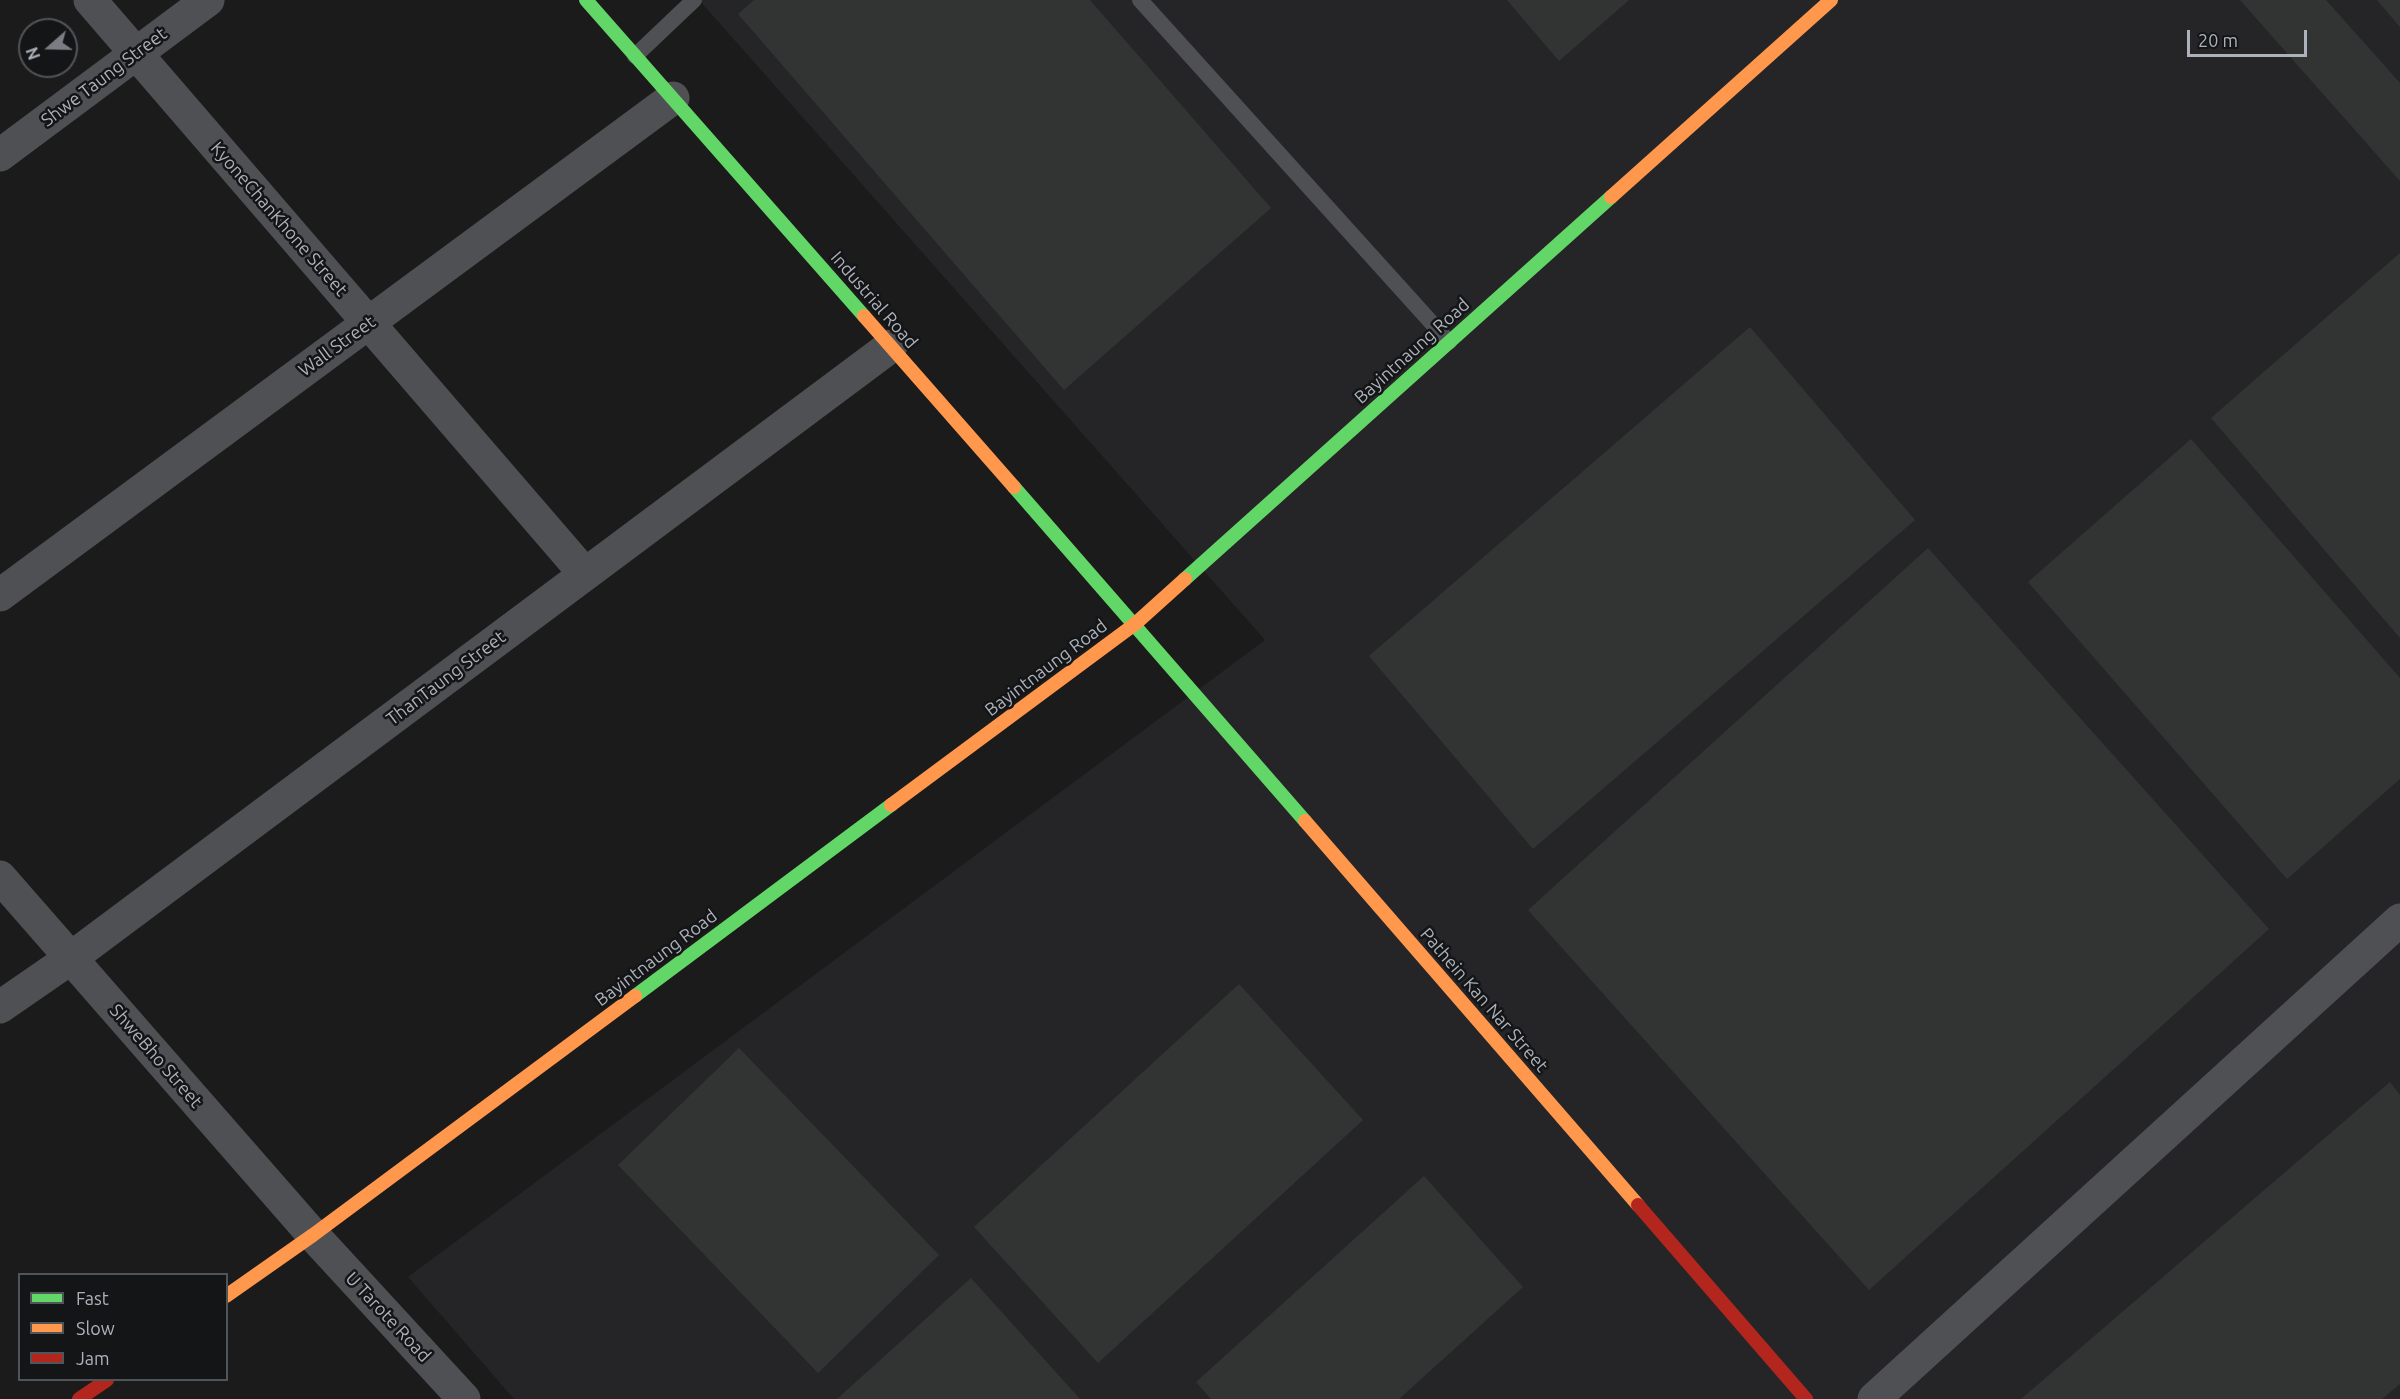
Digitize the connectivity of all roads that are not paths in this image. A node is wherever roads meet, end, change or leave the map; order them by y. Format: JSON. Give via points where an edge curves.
{"nodes":[{"id":1,"x":90,"y":0,"type":"edge"},
{"id":2,"x":208,"y":0,"type":"edge"},
{"id":3,"x":586,"y":0,"type":"edge"},
{"id":4,"x":694,"y":0,"type":"edge"},
{"id":5,"x":1140,"y":0,"type":"edge"},
{"id":6,"x":1831,"y":0,"type":"edge"},
{"id":7,"x":136,"y":53,"type":"junction"},
{"id":8,"x":635,"y":56,"type":"junction"},
{"id":9,"x":674,"y":98,"type":"junction"},
{"id":10,"x":0,"y":155,"type":"edge"},
{"id":11,"x":369,"y":323,"type":"junction"},
{"id":12,"x":1449,"y":342,"type":"junction"},
{"id":13,"x":891,"y":346,"type":"junction"},
{"id":14,"x":585,"y":574,"type":"junction"},
{"id":15,"x":0,"y":595,"type":"edge"},
{"id":16,"x":1135,"y":624,"type":"junction"},
{"id":17,"x":0,"y":877,"type":"edge"},
{"id":18,"x":2400,"y":920,"type":"edge"},
{"id":19,"x":71,"y":958,"type":"junction"},
{"id":20,"x":0,"y":1008,"type":"edge"},
{"id":21,"x":313,"y":1235,"type":"junction"},
{"id":22,"x":228,"y":1295,"type":"edge"},
{"id":23,"x":105,"y":1381,"type":"edge"},
{"id":24,"x":79,"y":1399,"type":"edge"},
{"id":25,"x":464,"y":1399,"type":"edge"},
{"id":26,"x":1806,"y":1399,"type":"edge"},
{"id":27,"x":1874,"y":1399,"type":"edge"}],
"edges":[{"from":1,"to":7,"type":"street","name":"KyoneChanKhone Street"},
{"from":2,"to":7,"type":"street","name":"Shwe Taung Street"},
{"from":3,"to":8,"type":"street","name":"Industrial Road"},
{"from":4,"to":8,"type":"lane"},
{"from":5,"to":12,"type":"lane"},
{"from":6,"to":12,"type":"street","name":"Bayintnaung Road"},
{"from":7,"to":10,"type":"street","name":"Shwe Taung Street"},
{"from":7,"to":11,"type":"street","name":"KyoneChanKhone Street"},
{"from":8,"to":9,"type":"street","name":"Industrial Road"},
{"from":9,"to":11,"type":"street","name":"Wall Street"},
{"from":9,"to":13,"type":"street","name":"Industrial Road"},
{"from":11,"to":14,"type":"street","name":"KyoneChanKhone Street"},
{"from":11,"to":15,"type":"street","name":"Wall Street"},
{"from":12,"to":16,"type":"street","name":"Bayintnaung Road"},
{"from":13,"to":14,"type":"street","name":"ThanTaung Street"},
{"from":13,"to":16,"type":"street","name":"Industrial Road"},
{"from":14,"to":19,"type":"street","name":"ThanTaung Street"},
{"from":16,"to":21,"type":"street","name":"Bayintnaung Road"},
{"from":16,"to":26,"type":"street","name":"Pathein Kan Nar Street"},
{"from":17,"to":19,"type":"street","name":"ShweBho Street"},
{"from":18,"to":27,"type":"street"},
{"from":19,"to":20,"type":"street","name":"ThanTaung Street"},
{"from":19,"to":21,"type":"street","name":"ShweBho Street"},
{"from":21,"to":22,"type":"street","name":"Bayintnaung Road"},
{"from":21,"to":25,"type":"street","name":"U Tarote Road"},
{"from":23,"to":24,"type":"street"}]}
